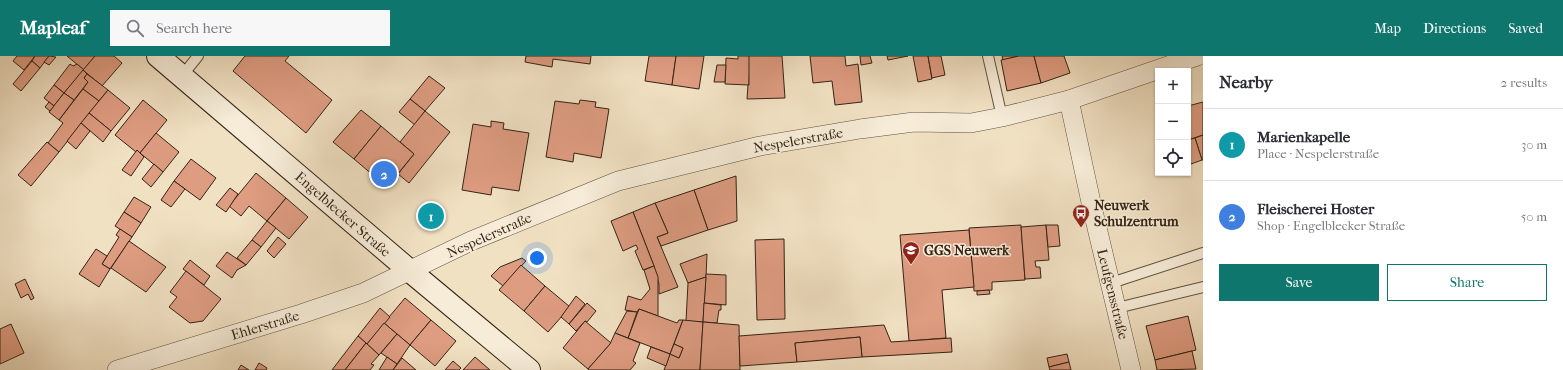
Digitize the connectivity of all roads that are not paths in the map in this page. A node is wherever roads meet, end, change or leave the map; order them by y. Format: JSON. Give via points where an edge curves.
{"nodes":[{"id":1,"x":158,"y":56,"type":"edge"},
{"id":2,"x":198,"y":56,"type":"edge"},
{"id":3,"x":988,"y":56,"type":"edge"},
{"id":4,"x":1197,"y":56,"type":"edge"},
{"id":5,"x":182,"y":76,"type":"junction"},
{"id":6,"x":1069,"y":100,"type":"junction"},
{"id":7,"x":1002,"y":117,"type":"junction"},
{"id":8,"x":1203,"y":253,"type":"edge"},
{"id":9,"x":410,"y":271,"type":"junction"},
{"id":10,"x":1111,"y":283,"type":"junction"},
{"id":11,"x":1203,"y":287,"type":"edge"},
{"id":12,"x":1117,"y":308,"type":"junction"},
{"id":13,"x":117,"y":370,"type":"edge"},
{"id":14,"x":529,"y":370,"type":"edge"},
{"id":15,"x":1131,"y":370,"type":"edge"}],
"edges":[{"from":1,"to":5,"type":"street","name":"Engelblecker Straße"},
{"from":2,"to":5,"type":"lane"},
{"from":3,"to":7,"type":"lane"},
{"from":4,"to":6,"type":"street","name":"Nespelerstraße"},
{"from":5,"to":9,"type":"street","name":"Engelblecker Straße"},
{"from":6,"to":7,"type":"street","name":"Nespelerstraße"},
{"from":6,"to":10,"type":"street","name":"Leufgensstraße"},
{"from":7,"to":9,"type":"street","name":"Nespelerstraße","via":[[970,123],[914,122],[860,129],[760,146],[618,181],[471,241]]},
{"from":8,"to":10,"type":"lane"},
{"from":9,"to":13,"type":"street","name":"Ehlerstraße","via":[[363,292],[308,311]]},
{"from":9,"to":14,"type":"street","name":"Engelblecker Straße"},
{"from":10,"to":12,"type":"street","name":"Leufgensstraße"},
{"from":11,"to":12,"type":"lane"},
{"from":12,"to":15,"type":"street","name":"Leufgensstraße"}]}
